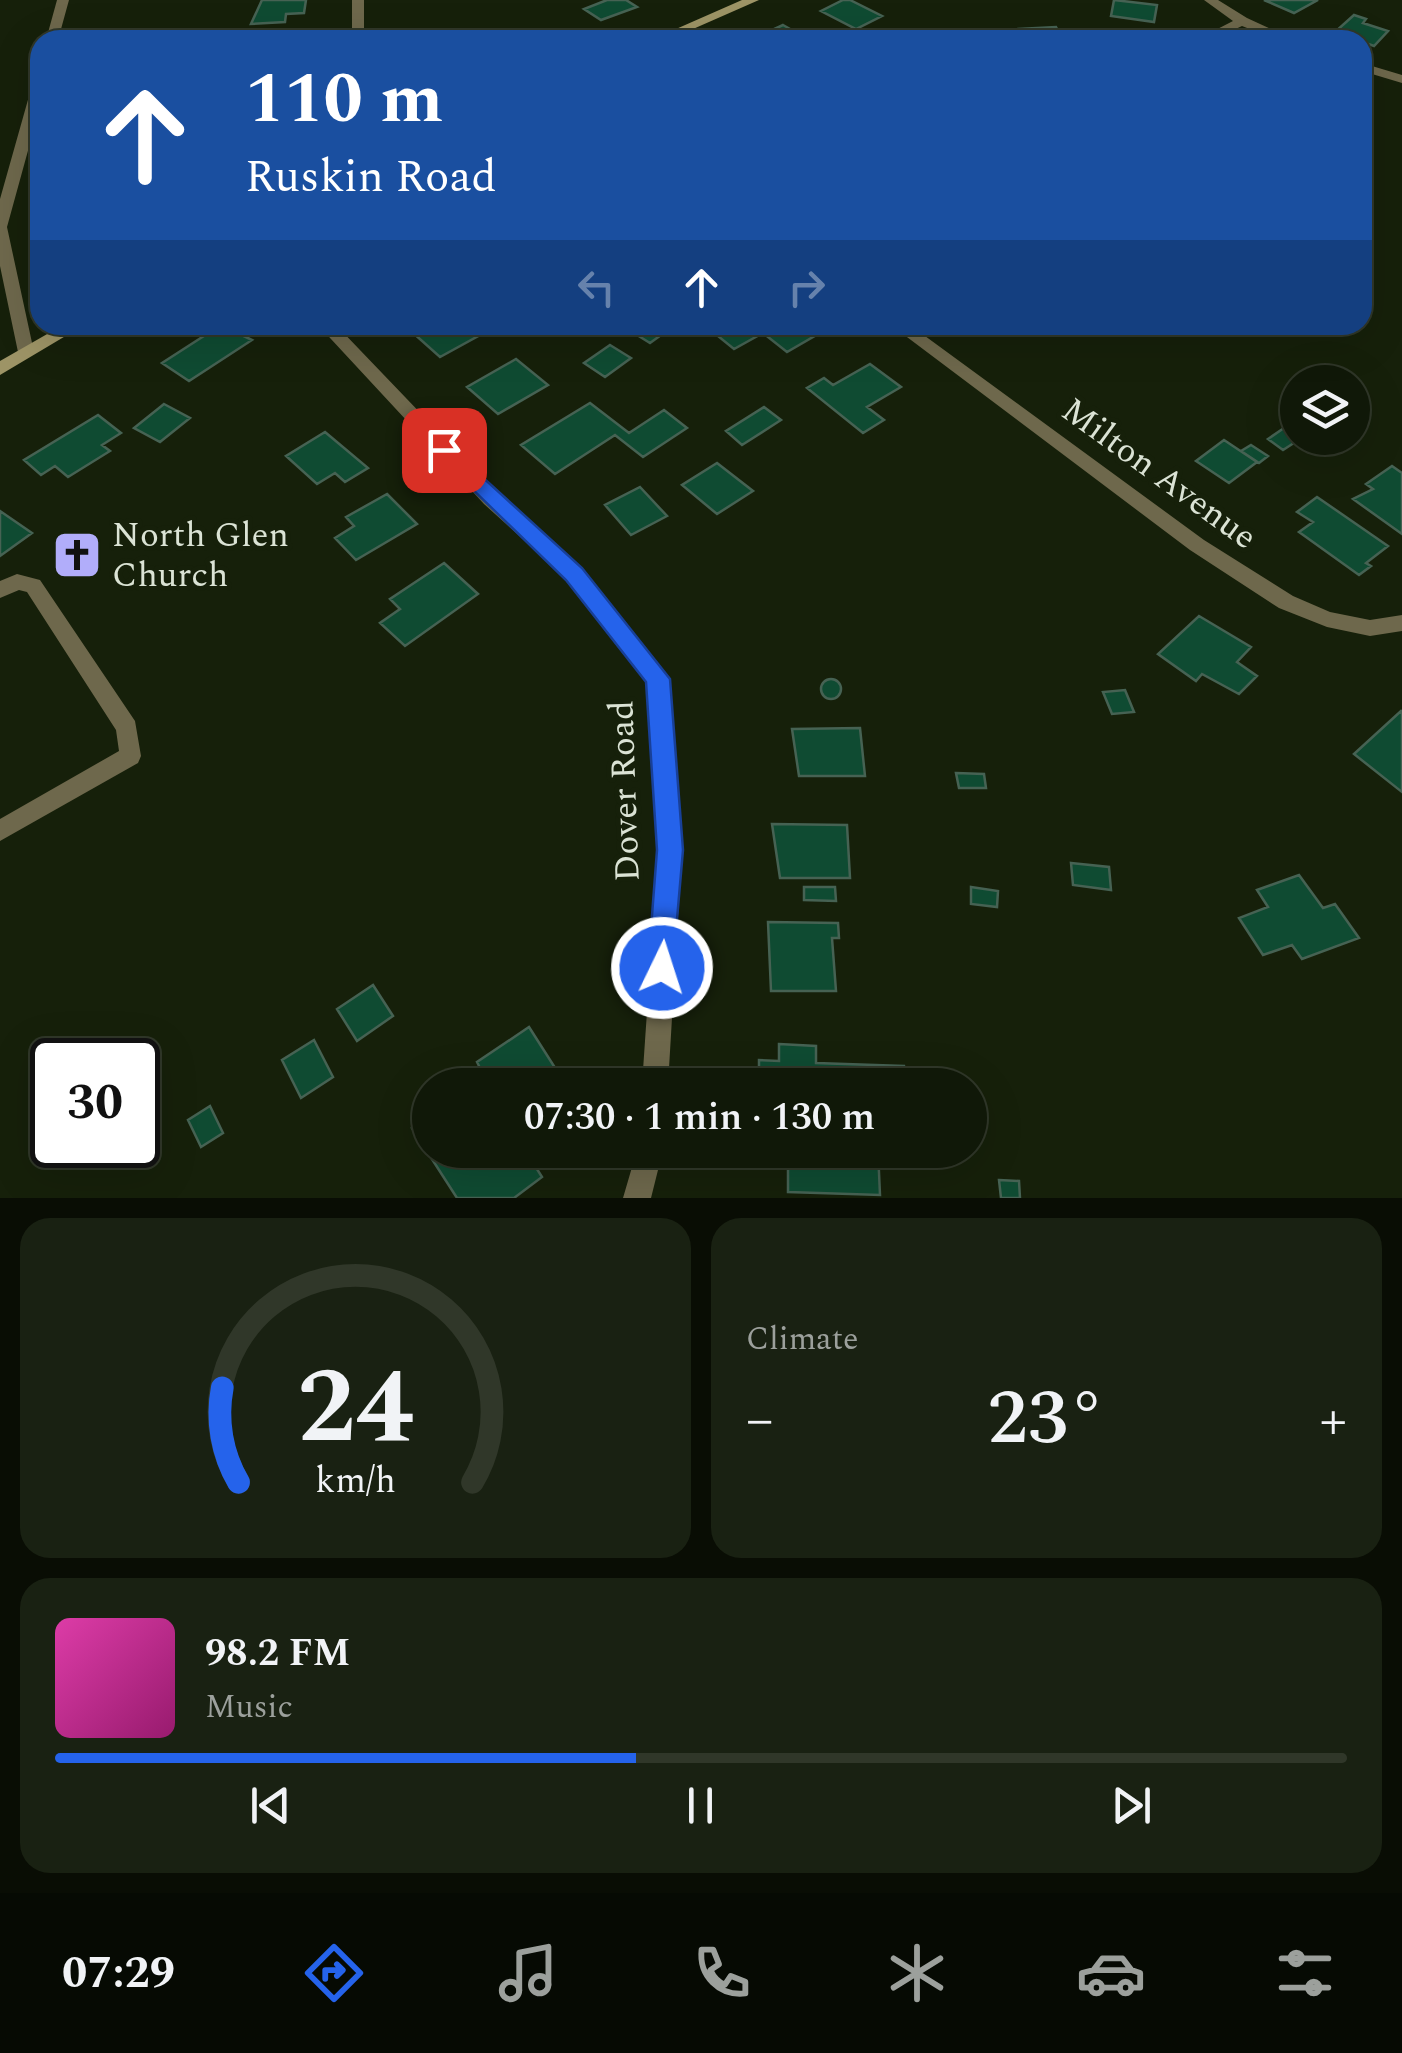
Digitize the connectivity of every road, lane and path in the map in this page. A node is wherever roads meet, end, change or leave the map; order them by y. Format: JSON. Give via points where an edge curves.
{"nodes":[{"id":1,"x":63,"y":0,"type":"edge"},
{"id":2,"x":358,"y":0,"type":"edge"},
{"id":3,"x":752,"y":0,"type":"edge"},
{"id":4,"x":1210,"y":0,"type":"edge"},
{"id":5,"x":1242,"y":21,"type":"junction"},
{"id":6,"x":55,"y":30,"type":"edge"},
{"id":7,"x":358,"y":30,"type":"edge"},
{"id":8,"x":681,"y":30,"type":"edge"},
{"id":9,"x":1223,"y":30,"type":"edge"},
{"id":10,"x":1264,"y":30,"type":"edge"},
{"id":11,"x":1372,"y":70,"type":"edge"},
{"id":12,"x":1402,"y":80,"type":"edge"},
{"id":13,"x":30,"y":118,"type":"edge"},
{"id":14,"x":0,"y":227,"type":"edge"},
{"id":15,"x":57,"y":335,"type":"edge"},
{"id":16,"x":335,"y":335,"type":"edge"},
{"id":17,"x":913,"y":335,"type":"edge"},
{"id":18,"x":26,"y":352,"type":"junction"},
{"id":19,"x":0,"y":369,"type":"edge"},
{"id":20,"x":0,"y":590,"type":"edge"},
{"id":21,"x":1402,"y":622,"type":"edge"},
{"id":22,"x":0,"y":832,"type":"edge"},
{"id":23,"x":656,"y":1068,"type":"edge"},
{"id":24,"x":645,"y":1168,"type":"edge"},
{"id":25,"x":637,"y":1198,"type":"edge"}],
"edges":[{"from":1,"to":6,"type":"street"},
{"from":2,"to":7,"type":"street"},
{"from":3,"to":8,"type":"street"},
{"from":4,"to":5,"type":"street"},
{"from":5,"to":9,"type":"street"},
{"from":5,"to":10,"type":"street"},
{"from":11,"to":12,"type":"street"},
{"from":13,"to":14,"type":"street"},
{"from":14,"to":18,"type":"street"},
{"from":15,"to":18,"type":"street"},
{"from":16,"to":23,"type":"street","name":"Dover Road","via":[[491,499],[574,574],[658,679],[670,850]]},
{"from":17,"to":21,"type":"street","name":"Milton Avenue","via":[[1197,545],[1286,602],[1370,628]]},
{"from":18,"to":19,"type":"street"},
{"from":20,"to":22,"type":"street","via":[[32,584],[127,728],[130,756]]},
{"from":24,"to":25,"type":"street"}]}
